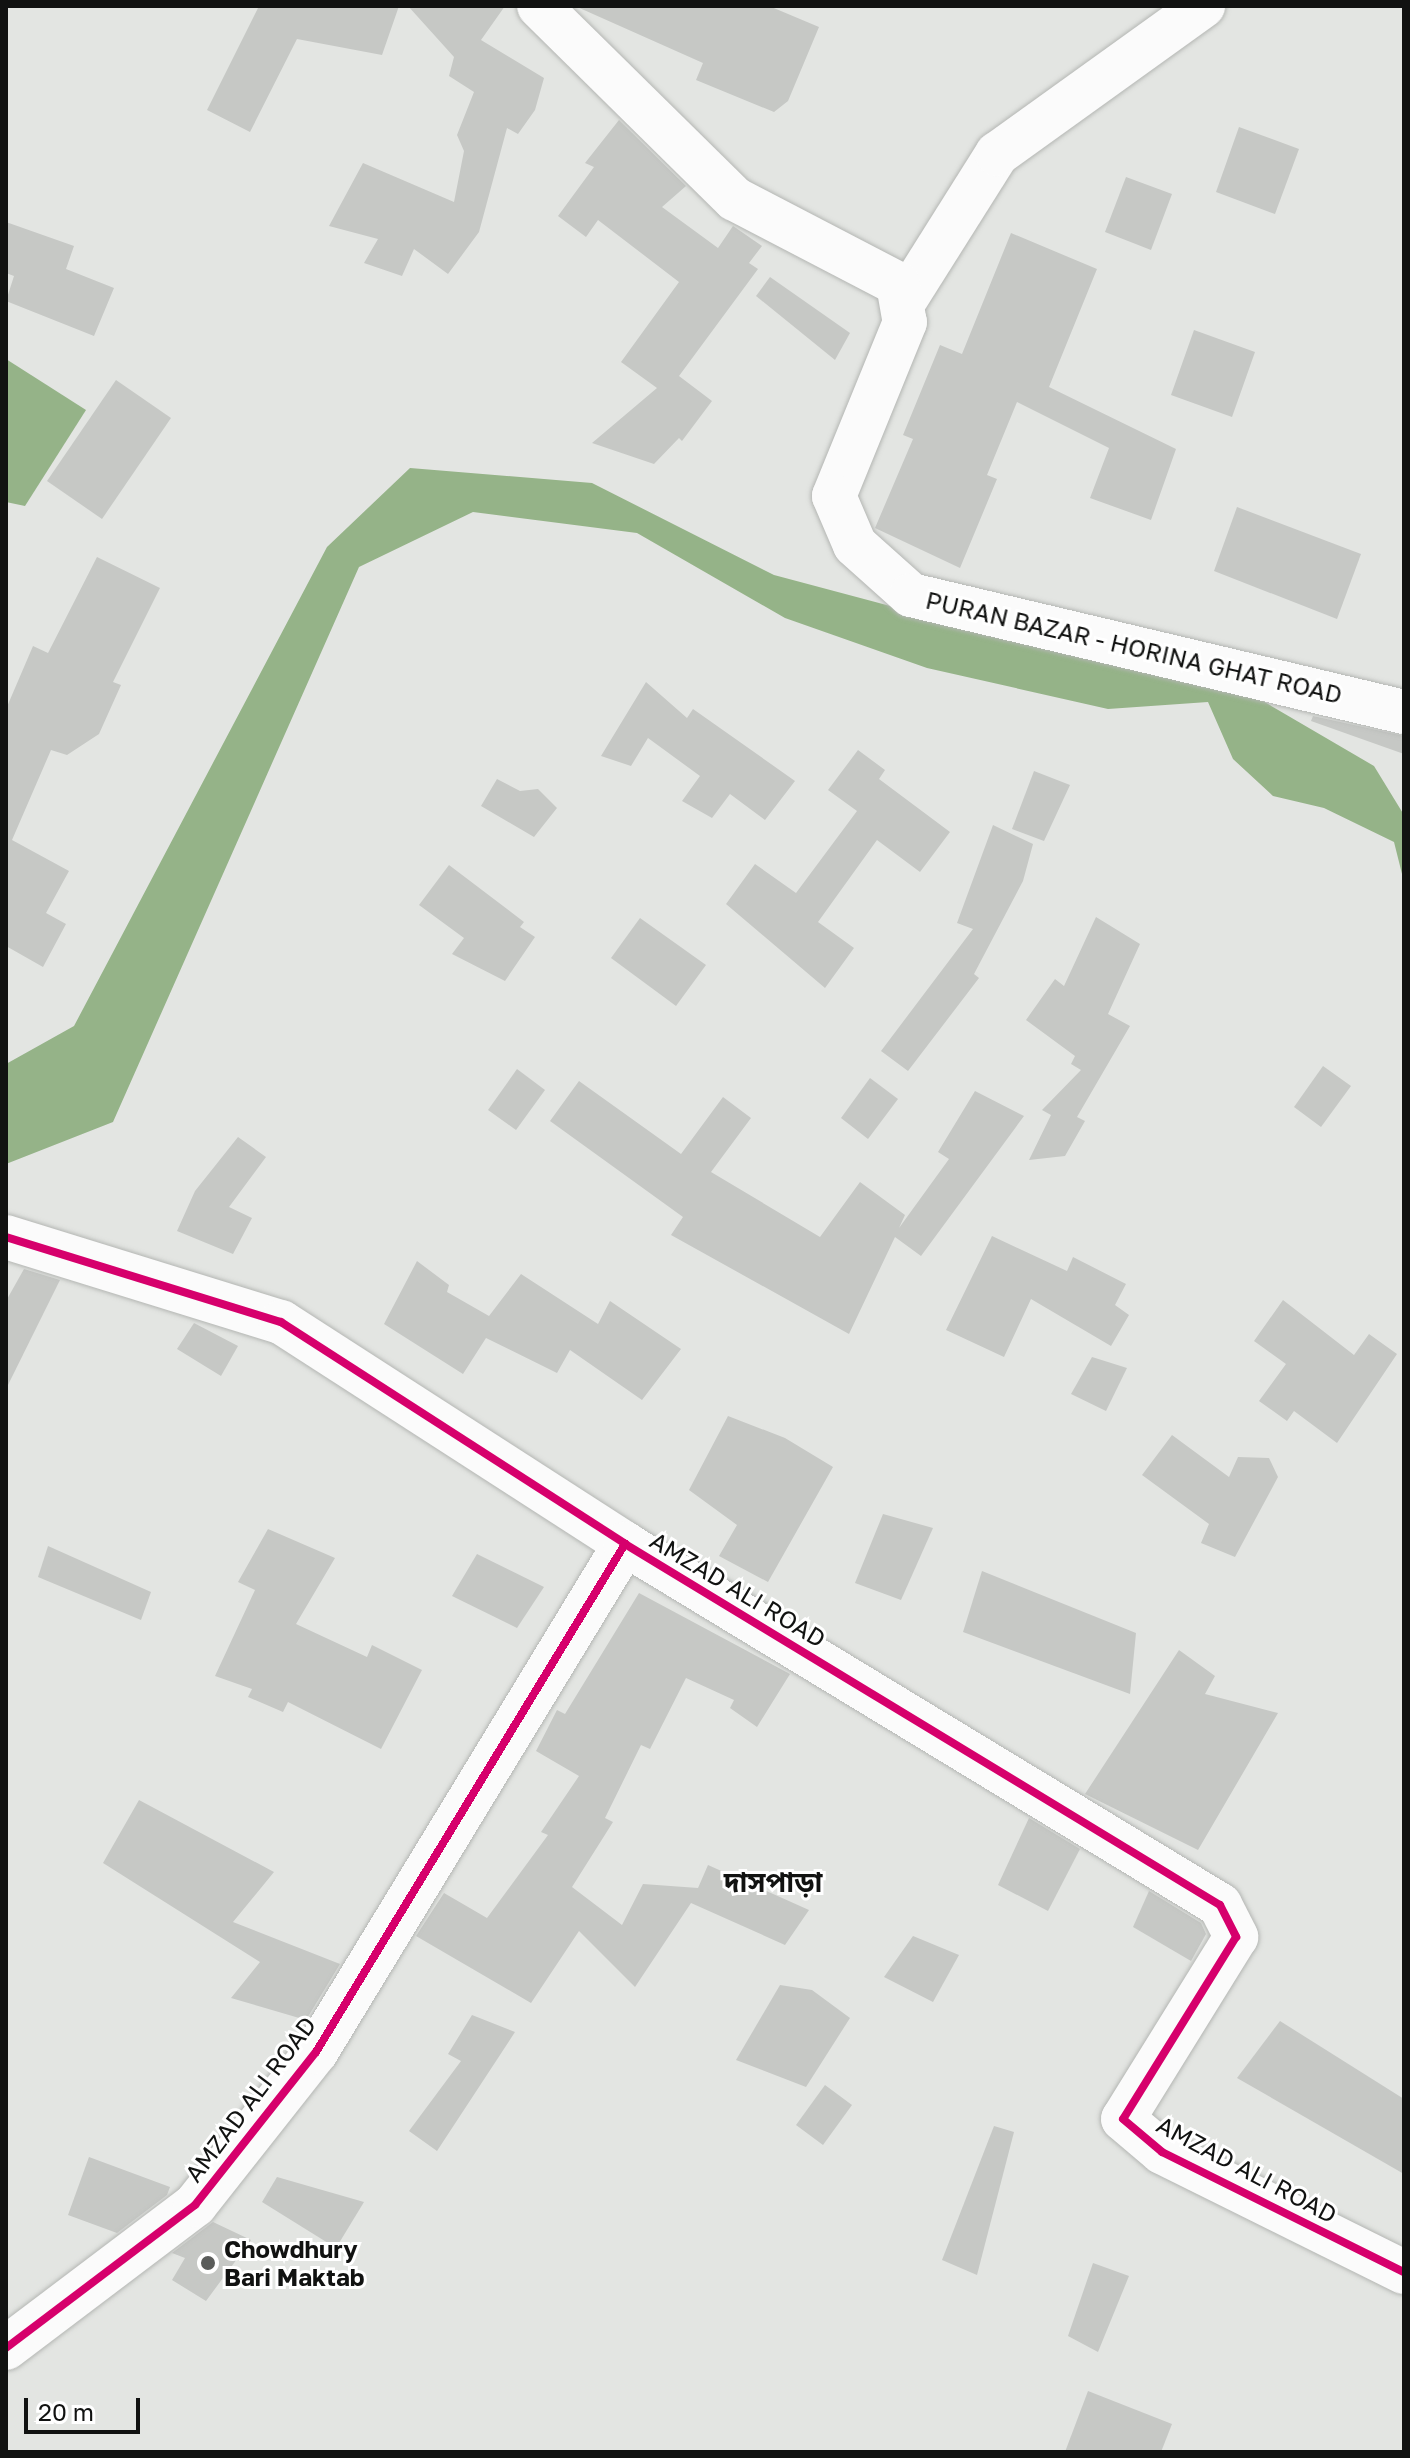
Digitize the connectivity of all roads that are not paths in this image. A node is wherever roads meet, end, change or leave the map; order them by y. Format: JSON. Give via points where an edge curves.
{"nodes":[{"id":1,"x":539,"y":6,"type":"edge"},
{"id":2,"x":1203,"y":6,"type":"edge"},
{"id":3,"x":905,"y":300,"type":"junction"},
{"id":4,"x":1404,"y":712,"type":"edge"},
{"id":5,"x":6,"y":1237,"type":"edge"},
{"id":6,"x":625,"y":1544,"type":"junction"},
{"id":7,"x":1404,"y":2272,"type":"edge"},
{"id":8,"x":6,"y":2348,"type":"edge"}],
"edges":[{"from":1,"to":3,"type":"street","via":[[735,199],[886,273]]},
{"from":2,"to":3,"type":"street","via":[[997,154]]},
{"from":3,"to":4,"type":"street","name":"PURAN BAZAR - HORINA GHAT ROAD","via":[[905,322],[834,496],[855,545],[911,595]]},
{"from":5,"to":6,"type":"street","via":[[281,1322]]},
{"from":6,"to":7,"type":"street","name":"AMZAD ALI ROAD","via":[[1220,1905],[1236,1937],[1123,2119],[1162,2152]]},
{"from":6,"to":8,"type":"street","name":"AMZAD ALI ROAD","via":[[316,2052],[195,2205]]}]}
